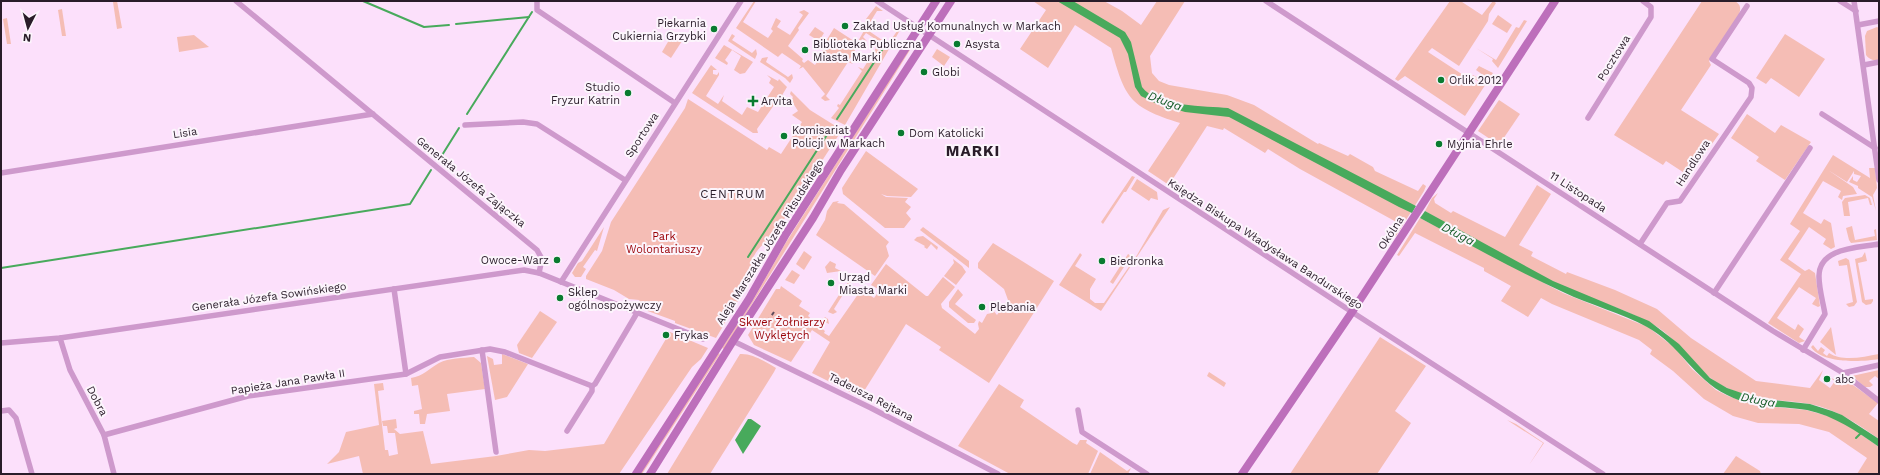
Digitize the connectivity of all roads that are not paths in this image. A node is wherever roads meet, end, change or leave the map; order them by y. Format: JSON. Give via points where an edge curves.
{"nodes":[{"id":1,"x":236,"y":1,"type":"edge"},
{"id":2,"x":536,"y":1,"type":"edge"},
{"id":3,"x":742,"y":1,"type":"edge"},
{"id":4,"x":877,"y":1,"type":"edge"},
{"id":5,"x":936,"y":1,"type":"edge"},
{"id":6,"x":951,"y":1,"type":"edge"},
{"id":7,"x":1266,"y":1,"type":"edge"},
{"id":8,"x":1555,"y":1,"type":"edge"},
{"id":9,"x":1643,"y":1,"type":"edge"},
{"id":10,"x":1840,"y":1,"type":"edge"},
{"id":11,"x":1854,"y":1,"type":"edge"},
{"id":12,"x":1747,"y":6,"type":"dead end"},
{"id":13,"x":1856,"y":11,"type":"junction"},
{"id":14,"x":1879,"y":21,"type":"edge"},
{"id":15,"x":1858,"y":25,"type":"junction"},
{"id":16,"x":918,"y":28,"type":"junction"},
{"id":17,"x":929,"y":35,"type":"junction"},
{"id":18,"x":1879,"y":62,"type":"edge"},
{"id":19,"x":1864,"y":64,"type":"junction"},
{"id":20,"x":675,"y":102,"type":"junction"},
{"id":21,"x":373,"y":114,"type":"junction"},
{"id":22,"x":1822,"y":114,"type":"dead end"},
{"id":23,"x":1588,"y":118,"type":"dead end"},
{"id":24,"x":465,"y":125,"type":"dead end"},
{"id":25,"x":1468,"y":133,"type":"junction"},
{"id":26,"x":1810,"y":148,"type":"dead end"},
{"id":27,"x":1875,"y":148,"type":"junction"},
{"id":28,"x":1,"y":173,"type":"edge"},
{"id":29,"x":625,"y":180,"type":"junction"},
{"id":30,"x":1879,"y":180,"type":"edge"},
{"id":31,"x":1640,"y":244,"type":"junction"},
{"id":32,"x":1879,"y":244,"type":"edge"},
{"id":33,"x":539,"y":272,"type":"junction"},
{"id":34,"x":561,"y":282,"type":"junction"},
{"id":35,"x":394,"y":289,"type":"junction"},
{"id":36,"x":1714,"y":293,"type":"junction"},
{"id":37,"x":1352,"y":312,"type":"junction"},
{"id":38,"x":637,"y":313,"type":"junction"},
{"id":39,"x":60,"y":338,"type":"junction"},
{"id":40,"x":703,"y":339,"type":"dead end"},
{"id":41,"x":733,"y":341,"type":"junction"},
{"id":42,"x":1,"y":343,"type":"edge"},
{"id":43,"x":482,"y":350,"type":"junction"},
{"id":44,"x":1803,"y":350,"type":"junction"},
{"id":45,"x":1879,"y":365,"type":"edge"},
{"id":46,"x":1843,"y":373,"type":"junction"},
{"id":47,"x":406,"y":374,"type":"junction"},
{"id":48,"x":591,"y":386,"type":"junction"},
{"id":49,"x":1879,"y":401,"type":"edge"},
{"id":50,"x":1078,"y":410,"type":"dead end"},
{"id":51,"x":1,"y":411,"type":"edge"},
{"id":52,"x":567,"y":431,"type":"dead end"},
{"id":53,"x":104,"y":435,"type":"junction"},
{"id":54,"x":496,"y":452,"type":"dead end"},
{"id":55,"x":32,"y":474,"type":"edge"},
{"id":56,"x":114,"y":474,"type":"edge"},
{"id":57,"x":636,"y":474,"type":"edge"},
{"id":58,"x":650,"y":474,"type":"edge"},
{"id":59,"x":998,"y":474,"type":"edge"},
{"id":60,"x":1147,"y":474,"type":"edge"},
{"id":61,"x":1242,"y":474,"type":"edge"},
{"id":62,"x":1603,"y":474,"type":"edge"}],
"edges":[{"from":1,"to":21,"type":"street","name":"Generała Józefa Zajączka"},
{"from":2,"to":20,"type":"street","via":[[537,10]]},
{"from":3,"to":20,"type":"street","name":"Sportowa"},
{"from":4,"to":16,"type":"street","name":"Księdza Biskupa Władysława Bandurskiego"},
{"from":5,"to":16,"type":"main road","name":"Aleja Marszałka Józefa Piłsudskiego"},
{"from":6,"to":17,"type":"main road","name":"Aleja Marszałka Józefa Piłsudskiego"},
{"from":7,"to":25,"type":"street","name":"11 Listopada"},
{"from":8,"to":25,"type":"main road","name":"Okólna"},
{"from":9,"to":23,"type":"street","name":"Pocztowa","via":[[1651,7],[1651,17]]},
{"from":10,"to":13,"type":"street"},
{"from":11,"to":13,"type":"street"},
{"from":12,"to":31,"type":"street","name":"Handlowa","via":[[1712,58],[1749,84],[1753,92],[1751,97],[1680,201],[1667,203]]},
{"from":13,"to":15,"type":"street"},
{"from":14,"to":15,"type":"street"},
{"from":15,"to":19,"type":"street"},
{"from":16,"to":17,"type":"street","name":"Księdza Biskupa Władysława Bandurskiego"},
{"from":16,"to":57,"type":"main road","name":"Aleja Marszałka Józefa Piłsudskiego","via":[[786,234],[745,306]]},
{"from":17,"to":37,"type":"street","name":"Księdza Biskupa Władysława Bandurskiego"},
{"from":17,"to":41,"type":"main road","name":"Aleja Marszałka Józefa Piłsudskiego"},
{"from":18,"to":19,"type":"street"},
{"from":19,"to":27,"type":"street"},
{"from":20,"to":29,"type":"street","name":"Sportowa"},
{"from":21,"to":28,"type":"street","name":"Lisia"},
{"from":21,"to":33,"type":"street","name":"Generała Józefa Zajączka","via":[[539,252],[542,260]]},
{"from":22,"to":27,"type":"street"},
{"from":24,"to":29,"type":"street","via":[[524,122],[537,124]]},
{"from":25,"to":31,"type":"street","name":"11 Listopada"},
{"from":25,"to":37,"type":"main road","name":"Okólna"},
{"from":26,"to":36,"type":"street"},
{"from":27,"to":30,"type":"street"},
{"from":29,"to":34,"type":"street","name":"Sportowa"},
{"from":31,"to":36,"type":"street","name":"11 Listopada"},
{"from":32,"to":44,"type":"street","via":[[1838,251],[1829,256],[1820,269],[1819,278],[1825,314]]},
{"from":33,"to":34,"type":"street"},
{"from":33,"to":35,"type":"street","name":"Generała Józefa Sowińskiego","via":[[524,270]]},
{"from":34,"to":38,"type":"street"},
{"from":35,"to":39,"type":"street","name":"Generała Józefa Sowińskiego"},
{"from":35,"to":47,"type":"street"},
{"from":36,"to":44,"type":"street","name":"11 Listopada"},
{"from":37,"to":61,"type":"main road","name":"Okólna"},
{"from":37,"to":62,"type":"street","name":"Księdza Biskupa Władysława Bandurskiego"},
{"from":38,"to":40,"type":"street"},
{"from":38,"to":48,"type":"street","via":[[595,384]]},
{"from":39,"to":42,"type":"street","name":"Generała Józefa Sowińskiego"},
{"from":39,"to":53,"type":"street","name":"Dobra","via":[[70,370]]},
{"from":41,"to":58,"type":"main road","name":"Aleja Marszałka Józefa Piłsudskiego"},
{"from":41,"to":59,"type":"street","name":"Tadeusza Rejtana","via":[[871,408]]},
{"from":43,"to":47,"type":"street","name":"Papieża Jana Pawła II","via":[[436,359]]},
{"from":43,"to":48,"type":"street","name":"Papieża Jana Pawła II","via":[[494,349],[505,352]]},
{"from":43,"to":54,"type":"street"},
{"from":44,"to":46,"type":"street","name":"11 Listopada"},
{"from":45,"to":46,"type":"street"},
{"from":46,"to":49,"type":"street","name":"11 Listopada"},
{"from":47,"to":53,"type":"street","name":"Papieża Jana Pawła II","via":[[248,396]]},
{"from":48,"to":52,"type":"street","via":[[592,391]]},
{"from":50,"to":60,"type":"street","via":[[1082,432]]},
{"from":51,"to":55,"type":"street","via":[[9,410],[16,418]]},
{"from":53,"to":56,"type":"street","name":"Dobra"}]}
